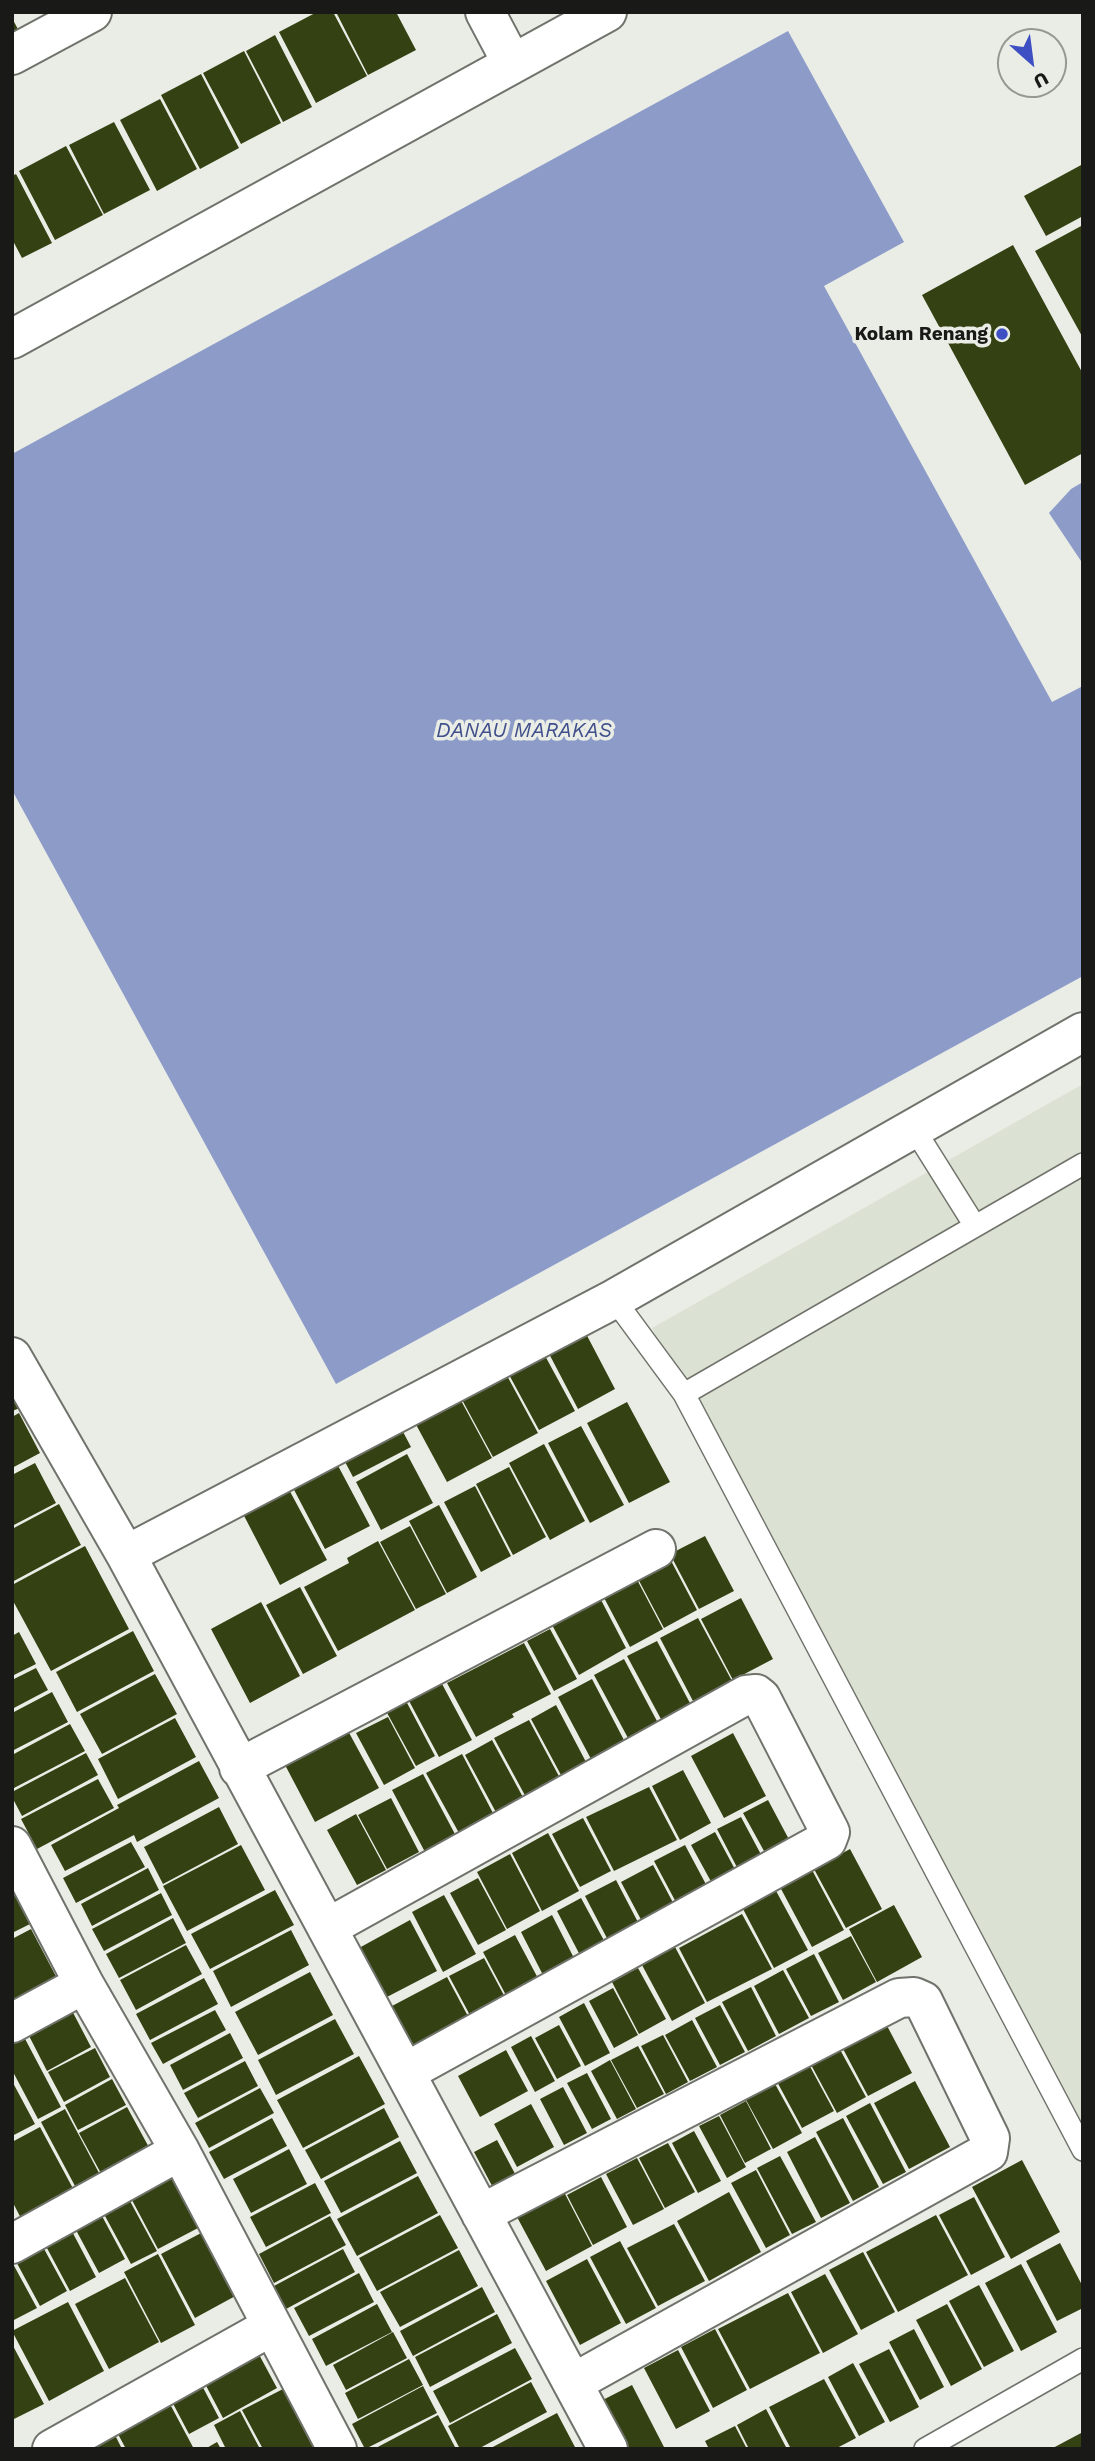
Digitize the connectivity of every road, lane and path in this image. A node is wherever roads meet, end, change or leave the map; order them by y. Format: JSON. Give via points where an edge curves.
{"nodes":[{"id":1,"x":485,"y":12,"type":"edge"},
{"id":2,"x":607,"y":12,"type":"edge"},
{"id":3,"x":67,"y":18,"type":"edge"},
{"id":4,"x":547,"y":26,"type":"edge"},
{"id":5,"x":12,"y":55,"type":"edge"},
{"id":6,"x":512,"y":63,"type":"junction"},
{"id":7,"x":12,"y":339,"type":"edge"},
{"id":8,"x":1083,"y":1032,"type":"edge"},
{"id":9,"x":913,"y":1127,"type":"junction"},
{"id":10,"x":1083,"y":1164,"type":"edge"},
{"id":11,"x":975,"y":1226,"type":"junction"},
{"id":12,"x":614,"y":1299,"type":"junction"},
{"id":13,"x":12,"y":1357,"type":"edge"},
{"id":14,"x":684,"y":1394,"type":"junction"},
{"id":15,"x":656,"y":1549,"type":"dead end"},
{"id":16,"x":126,"y":1555,"type":"junction"},
{"id":17,"x":240,"y":1768,"type":"junction"},
{"id":18,"x":12,"y":1846,"type":"edge"},
{"id":19,"x":327,"y":1928,"type":"junction"},
{"id":20,"x":84,"y":1984,"type":"junction"},
{"id":21,"x":12,"y":2023,"type":"edge"},
{"id":22,"x":406,"y":2072,"type":"junction"},
{"id":23,"x":1083,"y":2150,"type":"edge"},
{"id":24,"x":180,"y":2151,"type":"junction"},
{"id":25,"x":481,"y":2214,"type":"junction"},
{"id":26,"x":12,"y":2244,"type":"edge"},
{"id":27,"x":272,"y":2326,"type":"junction"},
{"id":28,"x":1083,"y":2359,"type":"edge"},
{"id":29,"x":573,"y":2383,"type":"junction"},
{"id":30,"x":51,"y":2449,"type":"edge"},
{"id":31,"x":337,"y":2449,"type":"edge"},
{"id":32,"x":608,"y":2449,"type":"edge"},
{"id":33,"x":925,"y":2449,"type":"edge"}],
"edges":[{"from":1,"to":6,"type":"street"},
{"from":2,"to":4,"type":"street"},
{"from":3,"to":5,"type":"street"},
{"from":4,"to":6,"type":"street"},
{"from":6,"to":7,"type":"street"},
{"from":8,"to":9,"type":"street"},
{"from":9,"to":11,"type":"lane"},
{"from":9,"to":12,"type":"street"},
{"from":10,"to":11,"type":"lane"},
{"from":11,"to":14,"type":"lane"},
{"from":12,"to":14,"type":"lane"},
{"from":12,"to":16,"type":"street"},
{"from":13,"to":16,"type":"street"},
{"from":14,"to":23,"type":"lane"},
{"from":15,"to":17,"type":"street"},
{"from":16,"to":17,"type":"street"},
{"from":17,"to":19,"type":"street"},
{"from":18,"to":20,"type":"street"},
{"from":19,"to":22,"type":"street"},
{"from":19,"to":22,"type":"street","via":[[746,1695],[761,1698],[830,1832],[827,1840]]},
{"from":20,"to":21,"type":"street"},
{"from":20,"to":24,"type":"street"},
{"from":22,"to":25,"type":"street"},
{"from":24,"to":26,"type":"street"},
{"from":24,"to":27,"type":"street"},
{"from":25,"to":29,"type":"street"},
{"from":25,"to":29,"type":"street","via":[[899,1998],[923,2001],[990,2138],[988,2152]]},
{"from":27,"to":30,"type":"street"},
{"from":27,"to":31,"type":"street"},
{"from":28,"to":33,"type":"lane"},
{"from":29,"to":32,"type":"street"}]}
